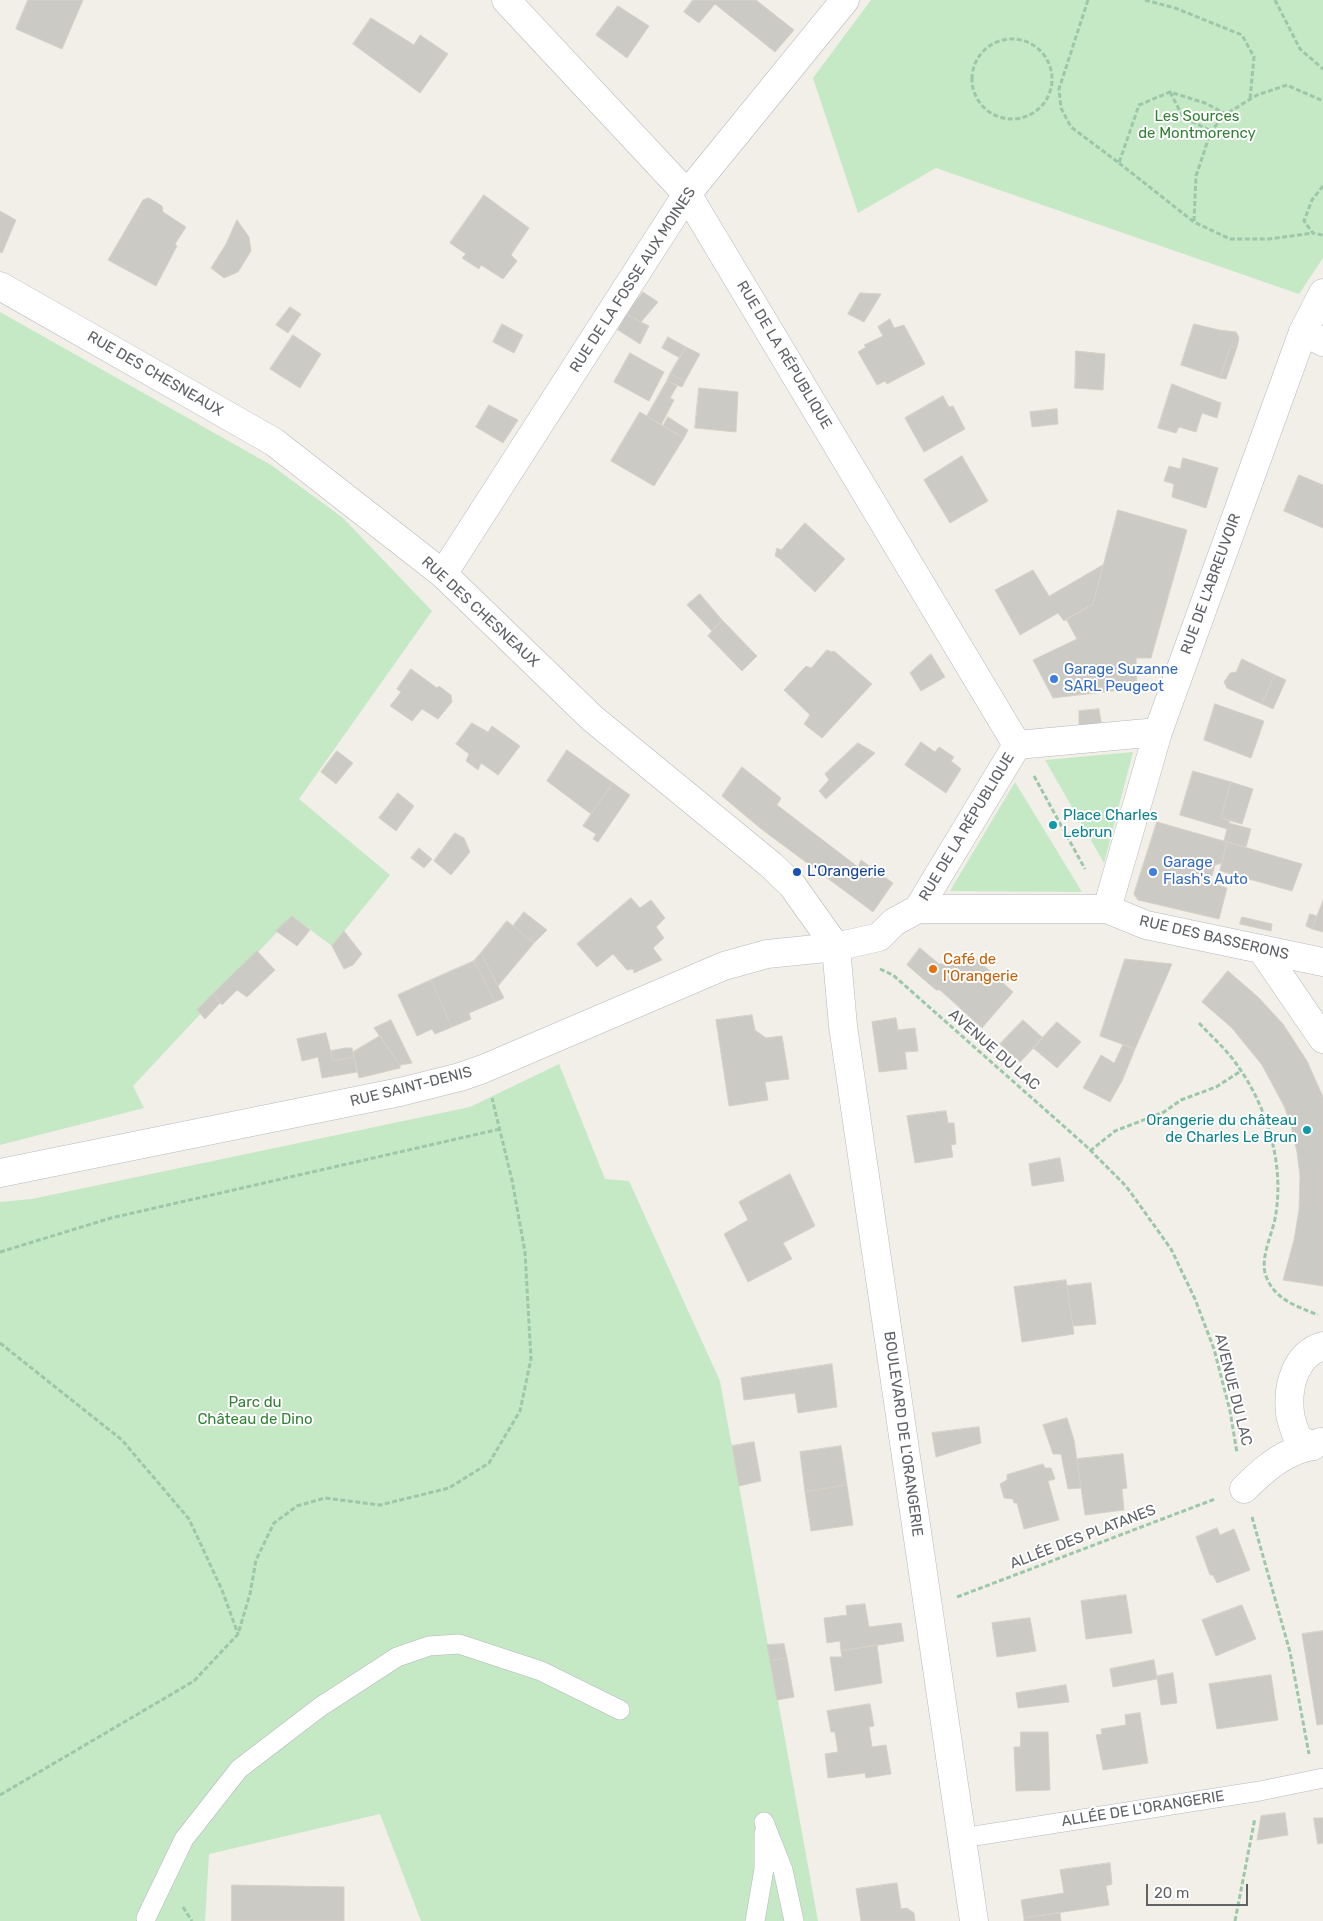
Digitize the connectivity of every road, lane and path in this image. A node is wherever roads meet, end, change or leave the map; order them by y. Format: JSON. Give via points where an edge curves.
{"nodes":[{"id":1,"x":506,"y":0,"type":"edge"},
{"id":2,"x":844,"y":0,"type":"edge"},
{"id":3,"x":1088,"y":0,"type":"edge"},
{"id":4,"x":1145,"y":0,"type":"edge"},
{"id":5,"x":1275,"y":0,"type":"edge"},
{"id":6,"x":1323,"y":69,"type":"edge"},
{"id":7,"x":1060,"y":89,"type":"junction"},
{"id":8,"x":1050,"y":90,"type":"junction"},
{"id":9,"x":1170,"y":92,"type":"junction"},
{"id":10,"x":1250,"y":100,"type":"junction"},
{"id":11,"x":1323,"y":101,"type":"edge"},
{"id":12,"x":1226,"y":114,"type":"junction"},
{"id":13,"x":1211,"y":131,"type":"junction"},
{"id":14,"x":1119,"y":163,"type":"junction"},
{"id":15,"x":1323,"y":186,"type":"edge"},
{"id":16,"x":687,"y":194,"type":"junction"},
{"id":17,"x":1194,"y":222,"type":"junction"},
{"id":18,"x":1313,"y":233,"type":"junction"},
{"id":19,"x":1323,"y":235,"type":"edge"},
{"id":20,"x":0,"y":286,"type":"edge"},
{"id":21,"x":1323,"y":293,"type":"edge"},
{"id":22,"x":1313,"y":337,"type":"edge"},
{"id":23,"x":443,"y":574,"type":"junction"},
{"id":24,"x":1158,"y":732,"type":"junction"},
{"id":25,"x":1017,"y":745,"type":"junction"},
{"id":26,"x":918,"y":909,"type":"junction"},
{"id":27,"x":1107,"y":909,"type":"junction"},
{"id":28,"x":836,"y":947,"type":"junction"},
{"id":29,"x":1262,"y":950,"type":"junction"},
{"id":30,"x":1323,"y":962,"type":"edge"},
{"id":31,"x":1199,"y":1023,"type":"dead end"},
{"id":32,"x":1323,"y":1039,"type":"edge"},
{"id":33,"x":483,"y":1069,"type":"junction"},
{"id":34,"x":1241,"y":1072,"type":"junction"},
{"id":35,"x":500,"y":1129,"type":"junction"},
{"id":36,"x":1090,"y":1151,"type":"junction"},
{"id":37,"x":0,"y":1173,"type":"edge"},
{"id":38,"x":0,"y":1252,"type":"edge"},
{"id":39,"x":1323,"y":1317,"type":"edge"},
{"id":40,"x":0,"y":1343,"type":"edge"},
{"id":41,"x":1323,"y":1346,"type":"edge"},
{"id":42,"x":1318,"y":1444,"type":"edge"},
{"id":43,"x":1244,"y":1489,"type":"junction"},
{"id":44,"x":929,"y":1607,"type":"junction"},
{"id":45,"x":238,"y":1634,"type":"junction"},
{"id":46,"x":620,"y":1710,"type":"dead end"},
{"id":47,"x":1318,"y":1779,"type":"edge"},
{"id":48,"x":1260,"y":1791,"type":"junction"},
{"id":49,"x":0,"y":1795,"type":"edge"},
{"id":50,"x":962,"y":1838,"type":"junction"},
{"id":51,"x":146,"y":1918,"type":"dead end"},
{"id":52,"x":755,"y":1921,"type":"edge"},
{"id":53,"x":794,"y":1921,"type":"edge"},
{"id":54,"x":974,"y":1921,"type":"edge"},
{"id":55,"x":1235,"y":1921,"type":"edge"}],
"edges":[{"from":1,"to":16,"type":"street","name":"RUE DE LA RÉPUBLIQUE"},
{"from":2,"to":16,"type":"street","name":"RUE DE LA FOSSE AUX MOINES"},
{"from":3,"to":7,"type":"path"},
{"from":4,"to":10,"type":"path","via":[[1175,8],[1242,35],[1254,56]]},
{"from":5,"to":6,"type":"path","via":[[1300,49]]},
{"from":7,"to":8,"type":"path"},
{"from":7,"to":14,"type":"path","via":[[1061,108],[1071,127]]},
{"from":8,"to":8,"type":"path","via":[[1045,102],[1031,114],[1013,119],[1001,118],[989,112],[977,98],[972,80],[974,66],[990,45],[1017,39],[1030,43],[1049,63]]},
{"from":9,"to":12,"type":"path","via":[[1205,103]]},
{"from":9,"to":13,"type":"path","via":[[1184,117]]},
{"from":9,"to":14,"type":"path","via":[[1139,105]]},
{"from":10,"to":11,"type":"path","via":[[1287,85]]},
{"from":10,"to":12,"type":"path"},
{"from":12,"to":13,"type":"path"},
{"from":13,"to":17,"type":"path","via":[[1196,176]]},
{"from":14,"to":17,"type":"path"},
{"from":15,"to":18,"type":"path","via":[[1312,200],[1304,221]]},
{"from":16,"to":23,"type":"street","name":"RUE DE LA FOSSE AUX MOINES"},
{"from":16,"to":25,"type":"street","name":"RUE DE LA RÉPUBLIQUE"},
{"from":17,"to":18,"type":"path","via":[[1230,239],[1268,239]]},
{"from":18,"to":19,"type":"path"},
{"from":20,"to":23,"type":"street","name":"RUE DES CHESNEAUX","via":[[274,442]]},
{"from":21,"to":22,"type":"street","name":"RUE DE L'ABREUVOIR"},
{"from":22,"to":24,"type":"street","name":"RUE DE L'ABREUVOIR"},
{"from":23,"to":28,"type":"street","name":"RUE DES CHESNEAUX","via":[[592,718],[792,885]]},
{"from":24,"to":25,"type":"street","name":"RUE DE LA RÉPUBLIQUE"},
{"from":24,"to":27,"type":"street","name":"RUE DE L'ABREUVOIR"},
{"from":25,"to":26,"type":"street","name":"RUE DE LA RÉPUBLIQUE"},
{"from":25,"to":27,"type":"path","name":"RUE DE LA RÉPUBLIQUE"},
{"from":26,"to":27,"type":"street"},
{"from":26,"to":28,"type":"street","via":[[894,922],[879,937]]},
{"from":27,"to":29,"type":"street","name":"RUE DES BASSERONS","via":[[1146,925]]},
{"from":28,"to":33,"type":"street","name":"RUE SAINT-DENIS","via":[[767,954],[724,966]]},
{"from":28,"to":36,"type":"path","name":"AVENUE DU LAC","via":[[893,976]]},
{"from":28,"to":44,"type":"street","name":"BOULEVARD DE L'ORANGERIE","via":[[843,1026]]},
{"from":29,"to":30,"type":"street","name":"RUE DES BASSERONS"},
{"from":29,"to":32,"type":"street"},
{"from":31,"to":34,"type":"path"},
{"from":33,"to":35,"type":"path"},
{"from":33,"to":37,"type":"street","name":"RUE SAINT-DENIS","via":[[400,1092]]},
{"from":34,"to":36,"type":"path","via":[[1181,1100],[1164,1112],[1115,1131]]},
{"from":34,"to":39,"type":"path","via":[[1269,1131],[1278,1166],[1275,1223],[1266,1250],[1265,1274],[1275,1294]]},
{"from":35,"to":38,"type":"path","via":[[111,1218]]},
{"from":35,"to":45,"type":"path","via":[[525,1252],[531,1359],[520,1411],[489,1463],[449,1488],[380,1505],[325,1498],[297,1506],[274,1523],[256,1560]]},
{"from":36,"to":43,"type":"path","name":"AVENUE DU LAC","via":[[1126,1186],[1171,1249],[1195,1299],[1214,1349],[1230,1410]]},
{"from":40,"to":45,"type":"path","via":[[122,1440],[189,1519],[222,1590]]},
{"from":41,"to":42,"type":"street","via":[[1303,1358],[1292,1377],[1290,1413],[1298,1439]]},
{"from":42,"to":43,"type":"street","via":[[1291,1452],[1264,1470]]},
{"from":43,"to":44,"type":"path","name":"ALLÉE DES PLATANES"},
{"from":43,"to":47,"type":"path","name":"AVENUE DU LAC","via":[[1290,1652]]},
{"from":44,"to":50,"type":"street","name":"BOULEVARD DE L'ORANGERIE"},
{"from":45,"to":49,"type":"path","via":[[194,1681]]},
{"from":46,"to":51,"type":"lane","via":[[541,1672],[459,1644],[429,1646],[396,1657],[320,1707],[239,1769],[184,1839]]},
{"from":47,"to":48,"type":"lane","name":"ALLÉE DE L'ORANGERIE"},
{"from":48,"to":50,"type":"lane","name":"ALLÉE DE L'ORANGERIE"},
{"from":48,"to":55,"type":"path"},
{"from":50,"to":54,"type":"street","name":"BOULEVARD DE L'ORANGERIE"},
{"from":52,"to":53,"type":"lane","via":[[764,1869],[764,1822],[783,1870]]}]}
